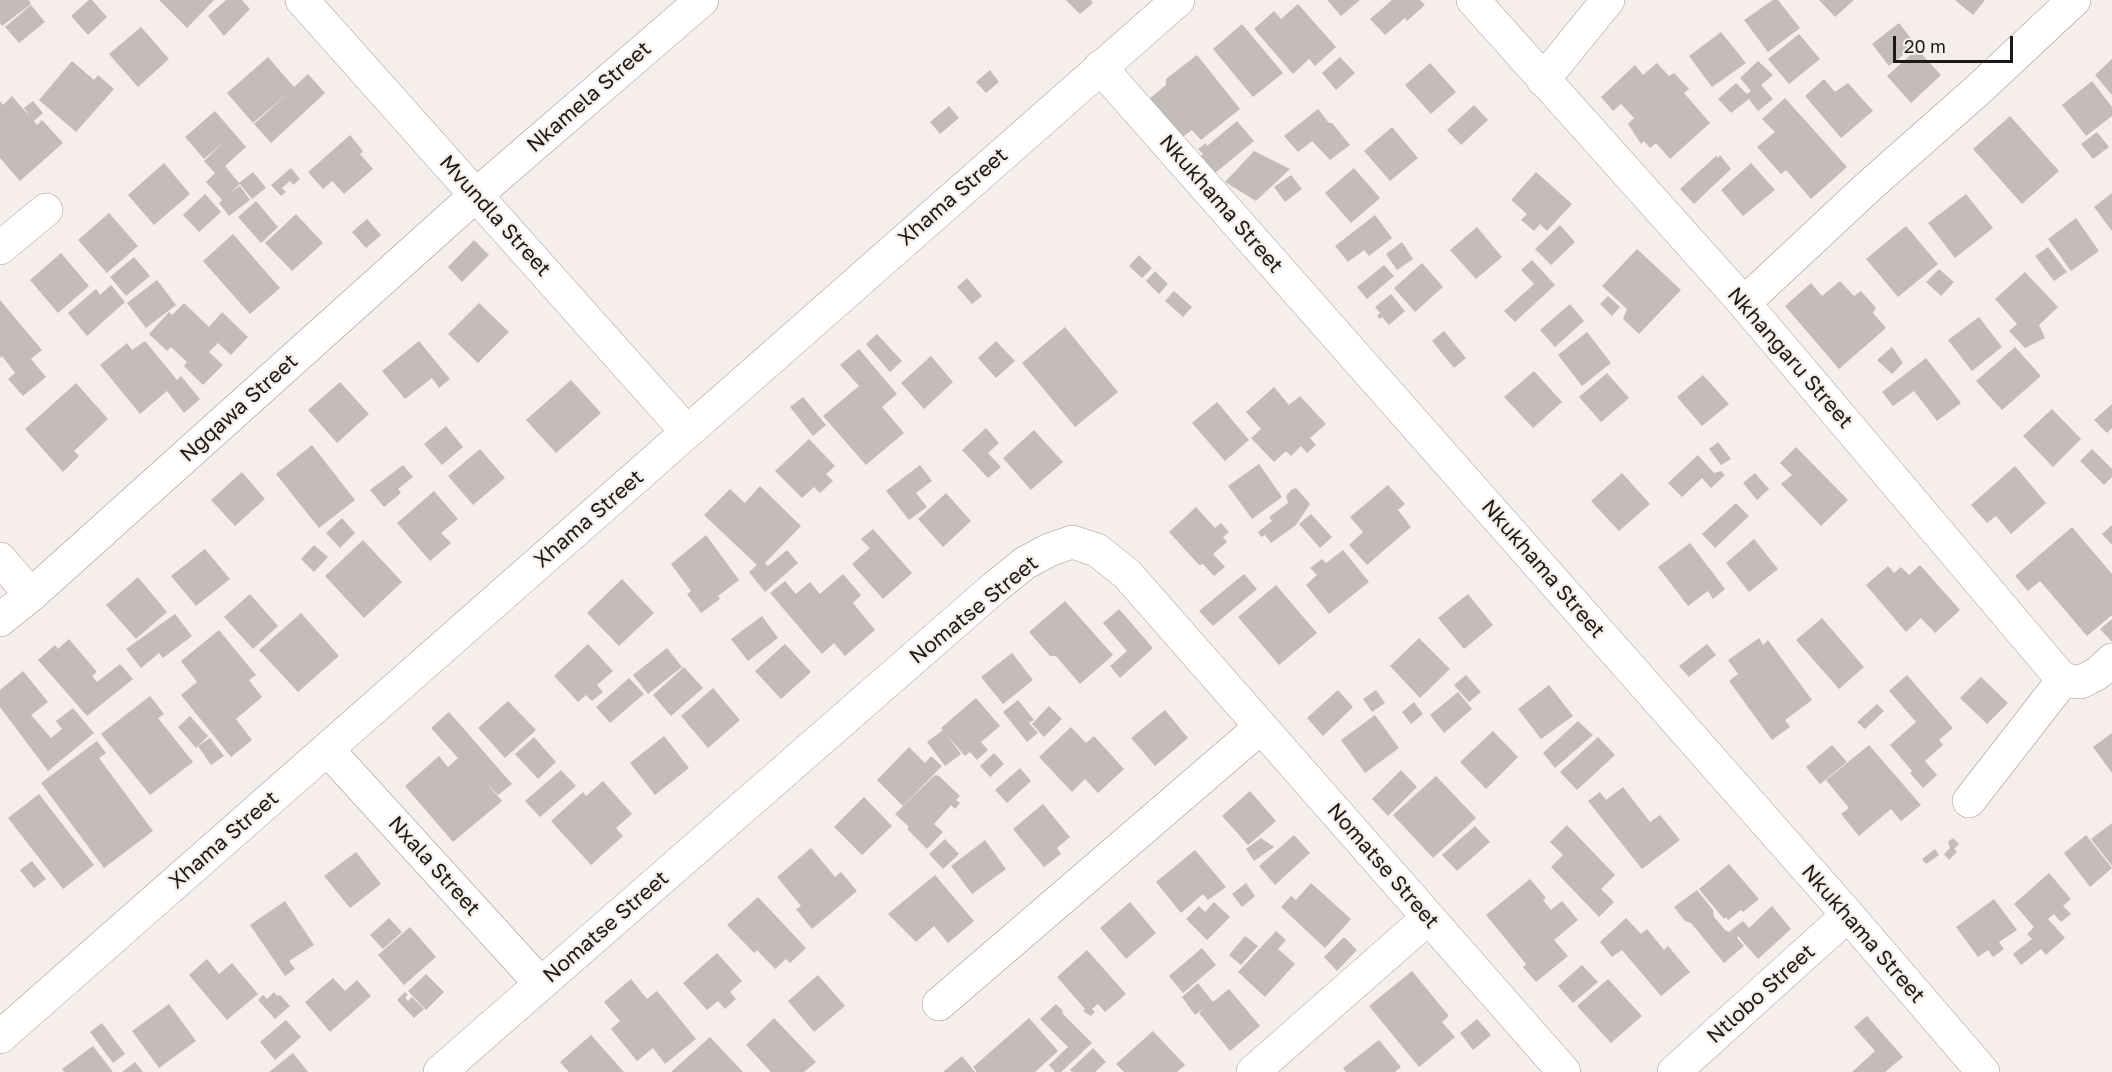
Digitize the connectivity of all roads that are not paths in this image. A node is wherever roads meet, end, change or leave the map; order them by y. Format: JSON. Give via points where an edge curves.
{"nodes":[{"id":1,"x":303,"y":0,"type":"edge"},
{"id":2,"x":702,"y":0,"type":"edge"},
{"id":3,"x":1178,"y":0,"type":"edge"},
{"id":4,"x":1473,"y":0,"type":"edge"},
{"id":5,"x":1609,"y":0,"type":"edge"},
{"id":6,"x":2074,"y":0,"type":"edge"},
{"id":7,"x":1100,"y":67,"type":"junction"},
{"id":8,"x":1544,"y":80,"type":"junction"},
{"id":9,"x":476,"y":195,"type":"junction"},
{"id":10,"x":46,"y":210,"type":"dead end"},
{"id":11,"x":0,"y":248,"type":"edge"},
{"id":12,"x":1744,"y":303,"type":"junction"},
{"id":13,"x":687,"y":432,"type":"junction"},
{"id":14,"x":0,"y":559,"type":"edge"},
{"id":15,"x":31,"y":595,"type":"junction"},
{"id":16,"x":0,"y":620,"type":"edge"},
{"id":17,"x":2112,"y":660,"type":"edge"},
{"id":18,"x":2063,"y":680,"type":"junction"},
{"id":19,"x":1261,"y":727,"type":"junction"},
{"id":20,"x":327,"y":749,"type":"junction"},
{"id":21,"x":1970,"y":801,"type":"dead end"},
{"id":22,"x":1848,"y":915,"type":"junction"},
{"id":23,"x":1428,"y":918,"type":"junction"},
{"id":24,"x":541,"y":984,"type":"junction"},
{"id":25,"x":939,"y":1004,"type":"dead end"},
{"id":26,"x":0,"y":1037,"type":"edge"},
{"id":27,"x":440,"y":1072,"type":"edge"},
{"id":28,"x":1253,"y":1072,"type":"edge"},
{"id":29,"x":1564,"y":1072,"type":"edge"},
{"id":30,"x":1674,"y":1072,"type":"edge"},
{"id":31,"x":1983,"y":1072,"type":"edge"}],
"edges":[{"from":1,"to":9,"type":"street","name":"Mvundla Street"},
{"from":2,"to":9,"type":"street","name":"Nkamela Street"},
{"from":3,"to":7,"type":"street","name":"Xhama Street"},
{"from":4,"to":8,"type":"street","name":"Nkhangaru Street"},
{"from":5,"to":8,"type":"street"},
{"from":6,"to":12,"type":"street"},
{"from":7,"to":13,"type":"street","name":"Xhama Street"},
{"from":7,"to":22,"type":"street","name":"Nkukhama Street"},
{"from":8,"to":12,"type":"street","name":"Nkhangaru Street"},
{"from":9,"to":13,"type":"street","name":"Mvundla Street"},
{"from":9,"to":15,"type":"street","name":"Ngqawa Street"},
{"from":10,"to":11,"type":"street"},
{"from":12,"to":18,"type":"street","name":"Nkhangaru Street"},
{"from":13,"to":20,"type":"street","name":"Xhama Street"},
{"from":14,"to":15,"type":"street"},
{"from":15,"to":16,"type":"street","name":"Ngqawa Street"},
{"from":17,"to":18,"type":"street","via":[[2081,682]]},
{"from":18,"to":21,"type":"street"},
{"from":19,"to":23,"type":"street","name":"Nomatse Street"},
{"from":19,"to":24,"type":"street","name":"Nomatse Street","via":[[1119,568],[1097,550],[1072,542],[1049,550],[994,588]]},
{"from":19,"to":25,"type":"street"},
{"from":20,"to":24,"type":"street","name":"Nxala Street"},
{"from":20,"to":26,"type":"street","name":"Xhama Street"},
{"from":22,"to":30,"type":"street","name":"Ntlobo Street"},
{"from":22,"to":31,"type":"street","name":"Nkukhama Street"},
{"from":23,"to":28,"type":"street"},
{"from":23,"to":29,"type":"street","name":"Nomatse Street"},
{"from":24,"to":27,"type":"street","name":"Nomatse Street"}]}
